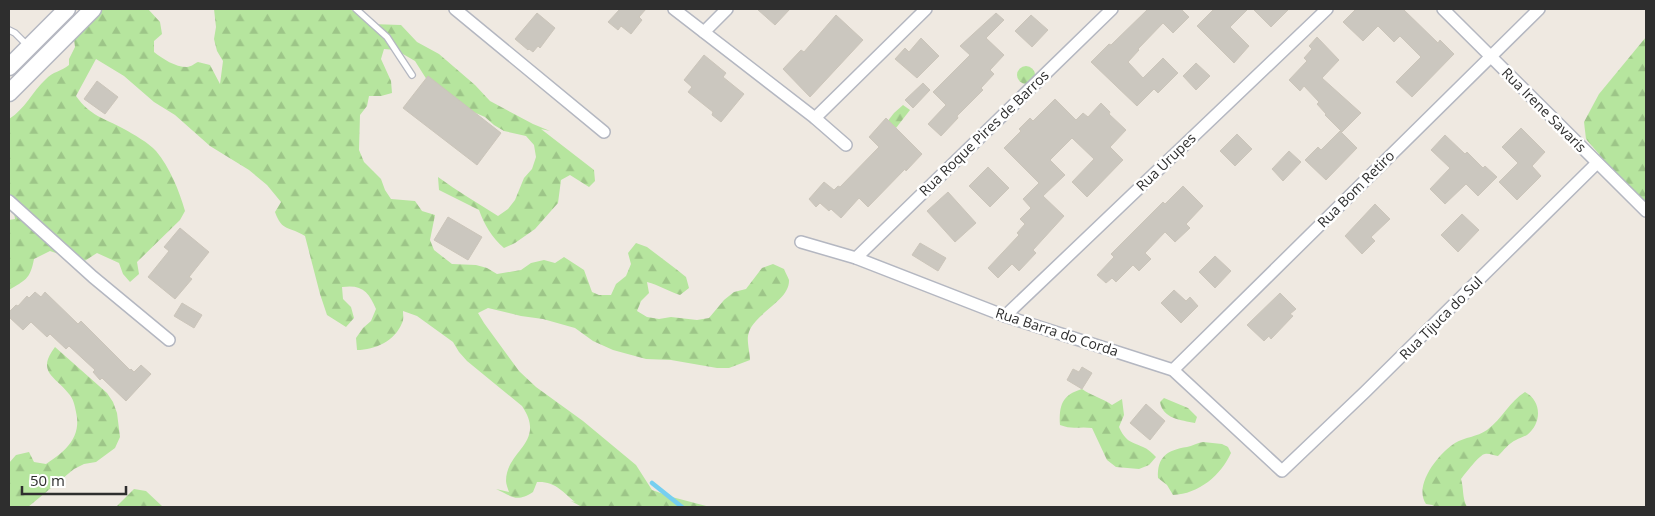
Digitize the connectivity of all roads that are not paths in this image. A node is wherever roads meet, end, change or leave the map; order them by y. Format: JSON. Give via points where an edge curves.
{"nodes":[{"id":1,"x":67,"y":9,"type":"edge"},
{"id":2,"x":93,"y":9,"type":"edge"},
{"id":3,"x":356,"y":9,"type":"edge"},
{"id":4,"x":455,"y":9,"type":"edge"},
{"id":5,"x":674,"y":9,"type":"edge"},
{"id":6,"x":727,"y":9,"type":"edge"},
{"id":7,"x":926,"y":9,"type":"edge"},
{"id":8,"x":1112,"y":9,"type":"edge"},
{"id":9,"x":1327,"y":9,"type":"edge"},
{"id":10,"x":1443,"y":9,"type":"edge"},
{"id":11,"x":1539,"y":9,"type":"edge"},
{"id":12,"x":9,"y":30,"type":"edge"},
{"id":13,"x":704,"y":32,"type":"junction"},
{"id":14,"x":29,"y":47,"type":"junction"},
{"id":15,"x":1491,"y":57,"type":"junction"},
{"id":16,"x":9,"y":67,"type":"edge"},
{"id":17,"x":412,"y":75,"type":"dead end"},
{"id":18,"x":9,"y":93,"type":"edge"},
{"id":19,"x":815,"y":118,"type":"junction"},
{"id":20,"x":604,"y":132,"type":"dead end"},
{"id":21,"x":846,"y":145,"type":"dead end"},
{"id":22,"x":1597,"y":163,"type":"junction"},
{"id":23,"x":9,"y":200,"type":"edge"},
{"id":24,"x":1646,"y":210,"type":"edge"},
{"id":25,"x":801,"y":242,"type":"dead end"},
{"id":26,"x":856,"y":258,"type":"junction"},
{"id":27,"x":1005,"y":316,"type":"junction"},
{"id":28,"x":169,"y":340,"type":"dead end"},
{"id":29,"x":1173,"y":370,"type":"junction"},
{"id":30,"x":1282,"y":471,"type":"joint"}],
"edges":[{"from":1,"to":14,"type":"main road"},
{"from":2,"to":18,"type":"main road"},
{"from":3,"to":17,"type":"lane","via":[[387,37]]},
{"from":4,"to":20,"type":"street"},
{"from":5,"to":13,"type":"street"},
{"from":6,"to":13,"type":"street"},
{"from":7,"to":19,"type":"street"},
{"from":8,"to":26,"type":"street","name":"Rua Roque Pires de Barros"},
{"from":9,"to":27,"type":"street","name":"Rua Urupes"},
{"from":10,"to":15,"type":"street","name":"Rua Irene Savaris"},
{"from":11,"to":15,"type":"street","name":"Rua Bom Retiro"},
{"from":12,"to":14,"type":"lane"},
{"from":13,"to":19,"type":"street"},
{"from":14,"to":16,"type":"main road"},
{"from":15,"to":22,"type":"street","name":"Rua Irene Savaris"},
{"from":15,"to":29,"type":"street","name":"Rua Bom Retiro"},
{"from":19,"to":21,"type":"street"},
{"from":22,"to":24,"type":"street","name":"Rua Irene Savaris"},
{"from":22,"to":30,"type":"street","name":"Rua Tijuca do Sul"},
{"from":23,"to":28,"type":"street","via":[[93,277]]},
{"from":25,"to":26,"type":"street","name":"Rua Barra do Corda"},
{"from":26,"to":27,"type":"street","name":"Rua Barra do Corda"},
{"from":27,"to":29,"type":"street","name":"Rua Barra do Corda"},
{"from":29,"to":30,"type":"street","name":"Rua Barra do Corda"}]}
